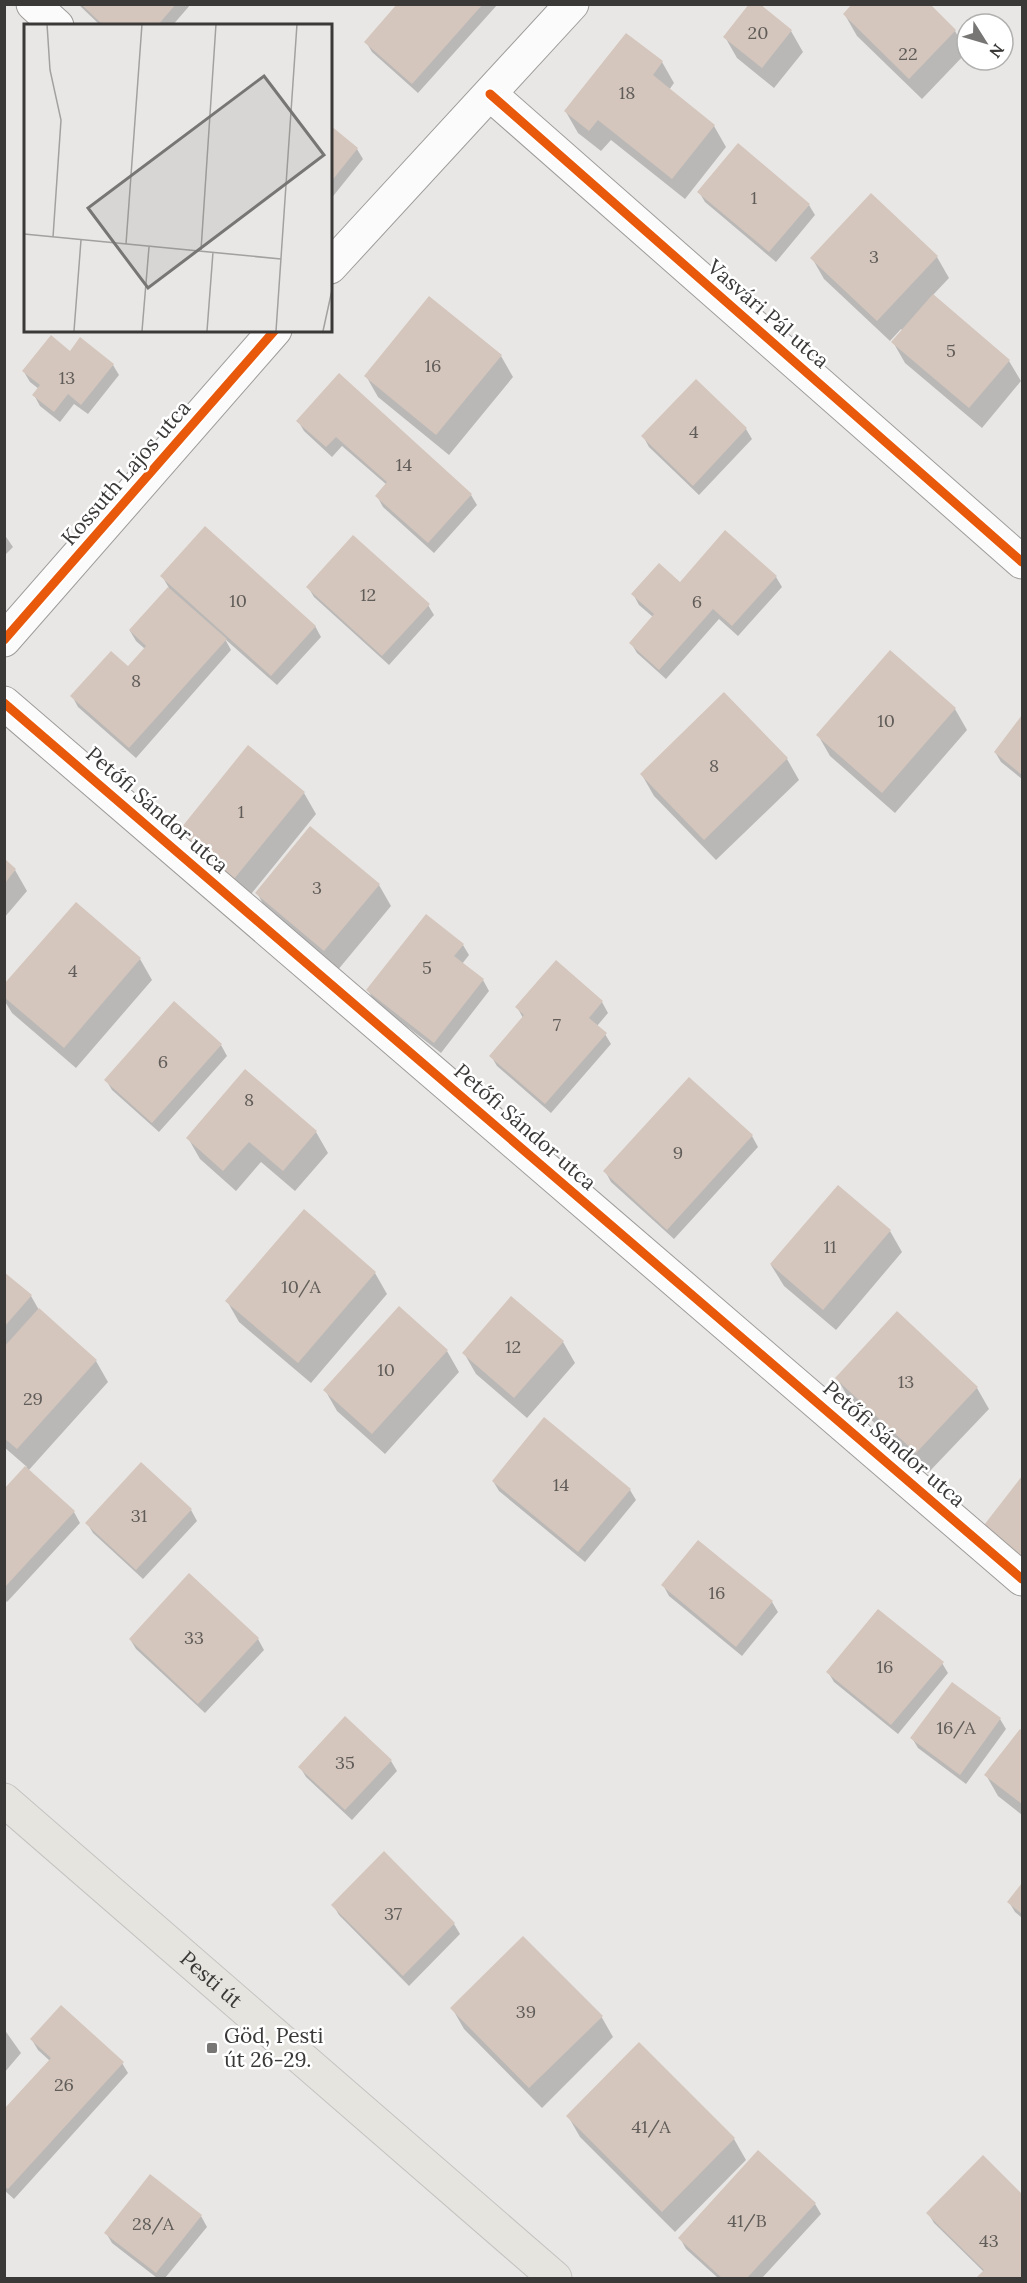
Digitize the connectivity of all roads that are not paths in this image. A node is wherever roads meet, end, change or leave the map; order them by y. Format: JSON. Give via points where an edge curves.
{"nodes":[{"id":1,"x":33,"y":4,"type":"edge"},
{"id":2,"x":572,"y":4,"type":"edge"},
{"id":3,"x":55,"y":24,"type":"edge"},
{"id":4,"x":490,"y":94,"type":"junction"},
{"id":5,"x":332,"y":265,"type":"edge"},
{"id":6,"x":273,"y":332,"type":"edge"},
{"id":7,"x":1023,"y":562,"type":"edge"},
{"id":8,"x":4,"y":640,"type":"edge"},
{"id":9,"x":4,"y":703,"type":"edge"},
{"id":10,"x":1023,"y":1579,"type":"edge"},
{"id":11,"x":4,"y":1800,"type":"edge"},
{"id":12,"x":555,"y":2278,"type":"edge"}],
"edges":[{"from":1,"to":3,"type":"street"},
{"from":2,"to":4,"type":"street"},
{"from":4,"to":5,"type":"street"},
{"from":4,"to":7,"type":"street","name":"Vasvári Pál utca"},
{"from":6,"to":8,"type":"street","name":"Kossuth Lajos utca"},
{"from":9,"to":10,"type":"street","name":"Petőfi Sándor utca"},
{"from":11,"to":12,"type":"main road","name":"Pesti út"}]}
